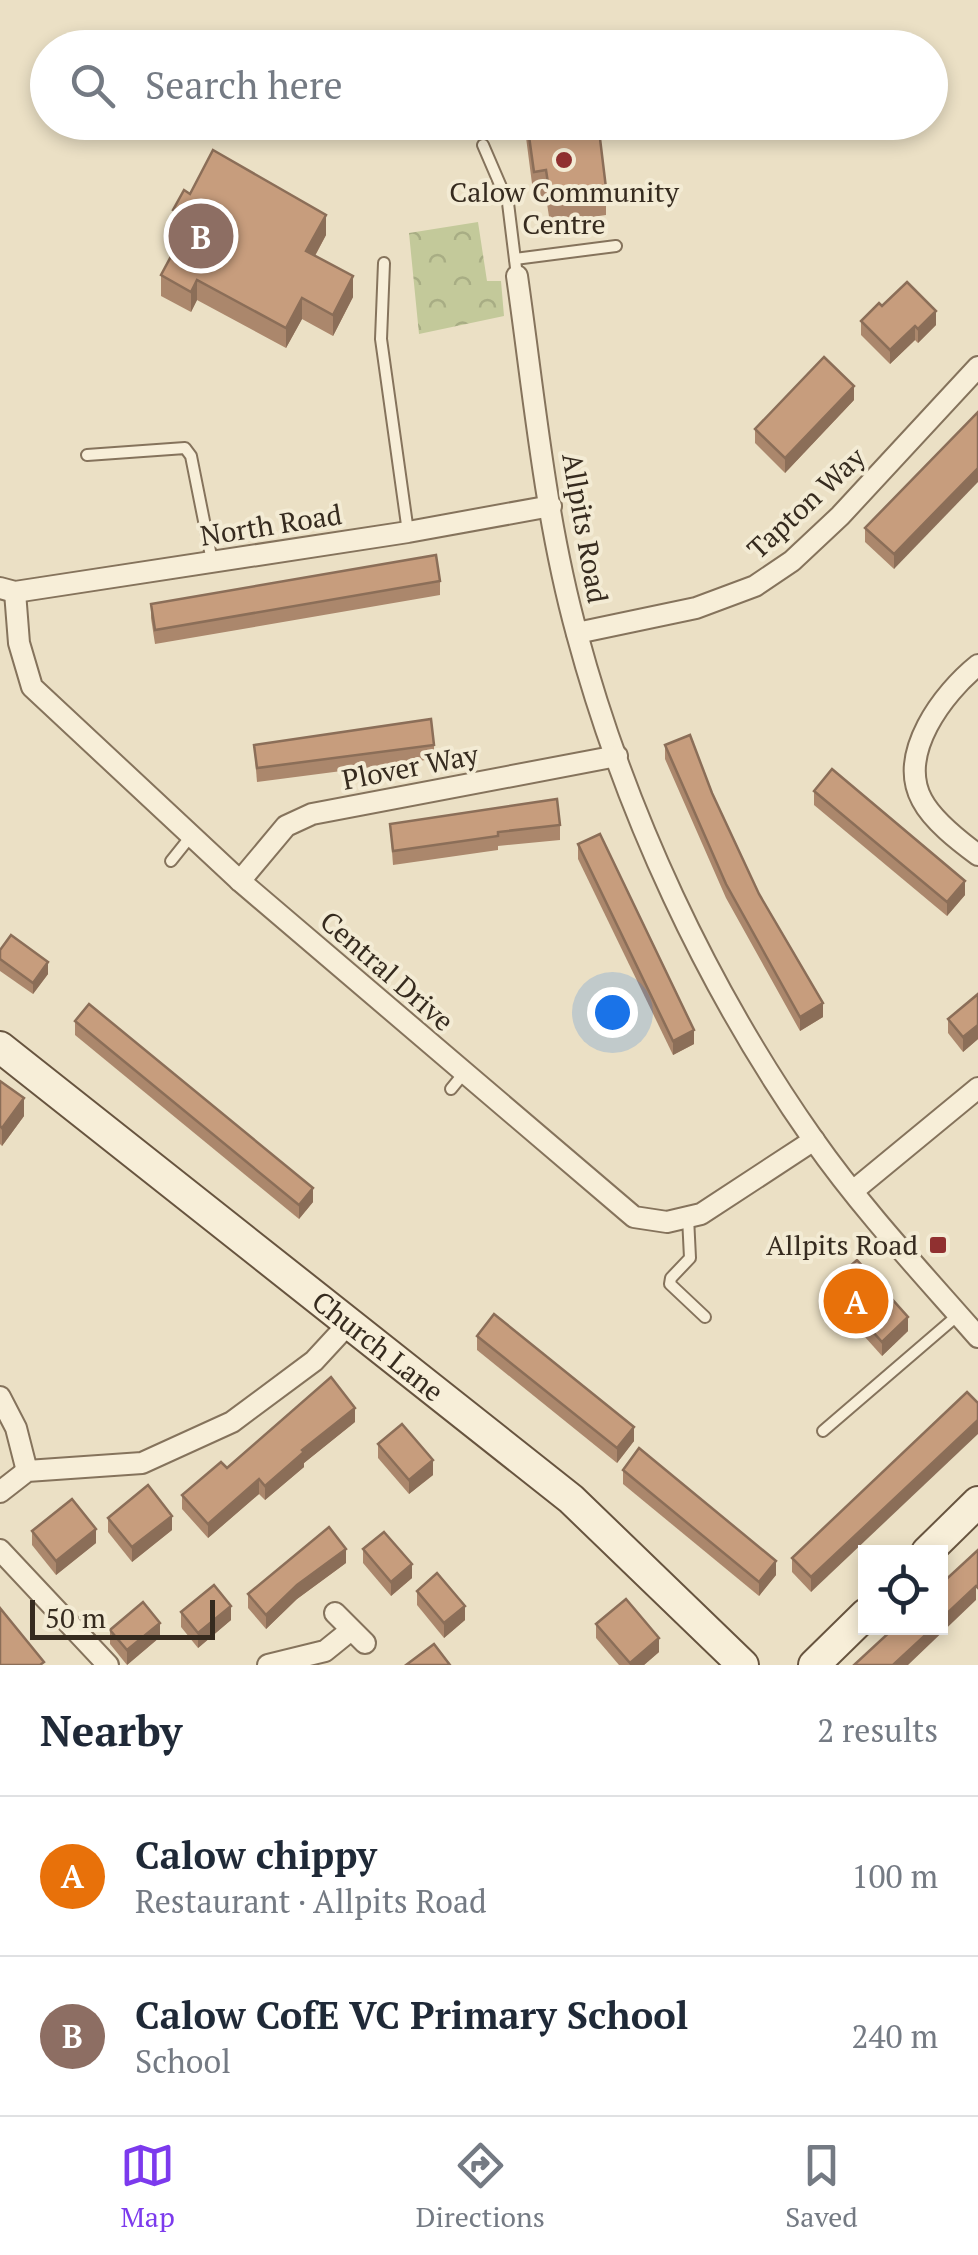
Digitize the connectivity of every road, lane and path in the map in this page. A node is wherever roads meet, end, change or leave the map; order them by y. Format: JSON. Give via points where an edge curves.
{"nodes":[{"id":1,"x":483,"y":146,"type":"dead end"},
{"id":2,"x":616,"y":246,"type":"dead end"},
{"id":3,"x":384,"y":263,"type":"dead end"},
{"id":4,"x":516,"y":267,"type":"junction"},
{"id":5,"x":978,"y":367,"type":"edge"},
{"id":6,"x":88,"y":456,"type":"dead end"},
{"id":7,"x":550,"y":506,"type":"junction"},
{"id":8,"x":408,"y":532,"type":"junction"},
{"id":9,"x":212,"y":562,"type":"junction"},
{"id":10,"x":8,"y":590,"type":"edge"},
{"id":11,"x":576,"y":634,"type":"junction"},
{"id":12,"x":978,"y":665,"type":"edge"},
{"id":13,"x":617,"y":756,"type":"junction"},
{"id":14,"x":190,"y":836,"type":"junction"},
{"id":15,"x":978,"y":855,"type":"edge"},
{"id":16,"x":170,"y":861,"type":"dead end"},
{"id":17,"x":240,"y":881,"type":"junction"},
{"id":18,"x":0,"y":1047,"type":"edge"},
{"id":19,"x":978,"y":1088,"type":"edge"},
{"id":20,"x":814,"y":1140,"type":"junction"},
{"id":21,"x":853,"y":1191,"type":"junction"},
{"id":22,"x":688,"y":1218,"type":"junction"},
{"id":23,"x":959,"y":1315,"type":"junction"},
{"id":24,"x":705,"y":1316,"type":"dead end"},
{"id":25,"x":350,"y":1322,"type":"junction"},
{"id":26,"x":978,"y":1337,"type":"edge"},
{"id":27,"x":0,"y":1397,"type":"edge"},
{"id":28,"x":823,"y":1432,"type":"dead end"},
{"id":29,"x":27,"y":1471,"type":"junction"},
{"id":30,"x":0,"y":1492,"type":"edge"},
{"id":31,"x":978,"y":1502,"type":"edge"},
{"id":32,"x":934,"y":1545,"type":"edge"},
{"id":33,"x":0,"y":1550,"type":"edge"},
{"id":34,"x":335,"y":1613,"type":"dead end"},
{"id":35,"x":858,"y":1622,"type":"edge"},
{"id":36,"x":108,"y":1665,"type":"edge"},
{"id":37,"x":268,"y":1665,"type":"edge"},
{"id":38,"x":743,"y":1665,"type":"edge"},
{"id":39,"x":814,"y":1665,"type":"edge"}],
"edges":[{"from":1,"to":4,"type":"lane","via":[[508,202]]},
{"from":2,"to":4,"type":"lane"},
{"from":3,"to":8,"type":"lane","via":[[381,340]]},
{"from":4,"to":7,"type":"street","name":"Allpits Road"},
{"from":5,"to":11,"type":"street","name":"Tapton Way","via":[[840,516],[780,570],[696,608]]},
{"from":6,"to":9,"type":"lane","via":[[185,448]]},
{"from":7,"to":8,"type":"street","name":"North Road"},
{"from":7,"to":11,"type":"street","name":"Allpits Road"},
{"from":8,"to":9,"type":"street","name":"North Road"},
{"from":9,"to":10,"type":"street","name":"North Road"},
{"from":10,"to":14,"type":"street","name":"Central Drive","via":[[32,687]]},
{"from":11,"to":13,"type":"street","name":"Allpits Road"},
{"from":12,"to":15,"type":"street","via":[[936,710],[914,771],[922,801]]},
{"from":13,"to":17,"type":"street","name":"Plover Way","via":[[312,814],[286,826]]},
{"from":13,"to":20,"type":"street","name":"Allpits Road","via":[[655,853],[736,1021]]},
{"from":14,"to":16,"type":"lane"},
{"from":14,"to":17,"type":"street","name":"Central Drive"},
{"from":17,"to":22,"type":"street","name":"Central Drive","via":[[458,1081],[634,1217]]},
{"from":18,"to":25,"type":"street","name":"Church Lane"},
{"from":19,"to":21,"type":"street"},
{"from":20,"to":21,"type":"street","name":"Allpits Road"},
{"from":20,"to":22,"type":"street","name":"Central Drive"},
{"from":21,"to":23,"type":"street","name":"Allpits Road"},
{"from":22,"to":24,"type":"lane","via":[[690,1258],[670,1284]]},
{"from":23,"to":26,"type":"street","name":"Allpits Road"},
{"from":23,"to":28,"type":"lane"},
{"from":25,"to":29,"type":"street","via":[[314,1361],[232,1422],[142,1463]]},
{"from":25,"to":38,"type":"street","name":"Church Lane","via":[[570,1498]]},
{"from":27,"to":29,"type":"street"},
{"from":29,"to":30,"type":"street"},
{"from":31,"to":32,"type":"street"},
{"from":33,"to":36,"type":"street"},
{"from":34,"to":37,"type":"street","via":[[358,1637]]},
{"from":35,"to":39,"type":"street"}]}
